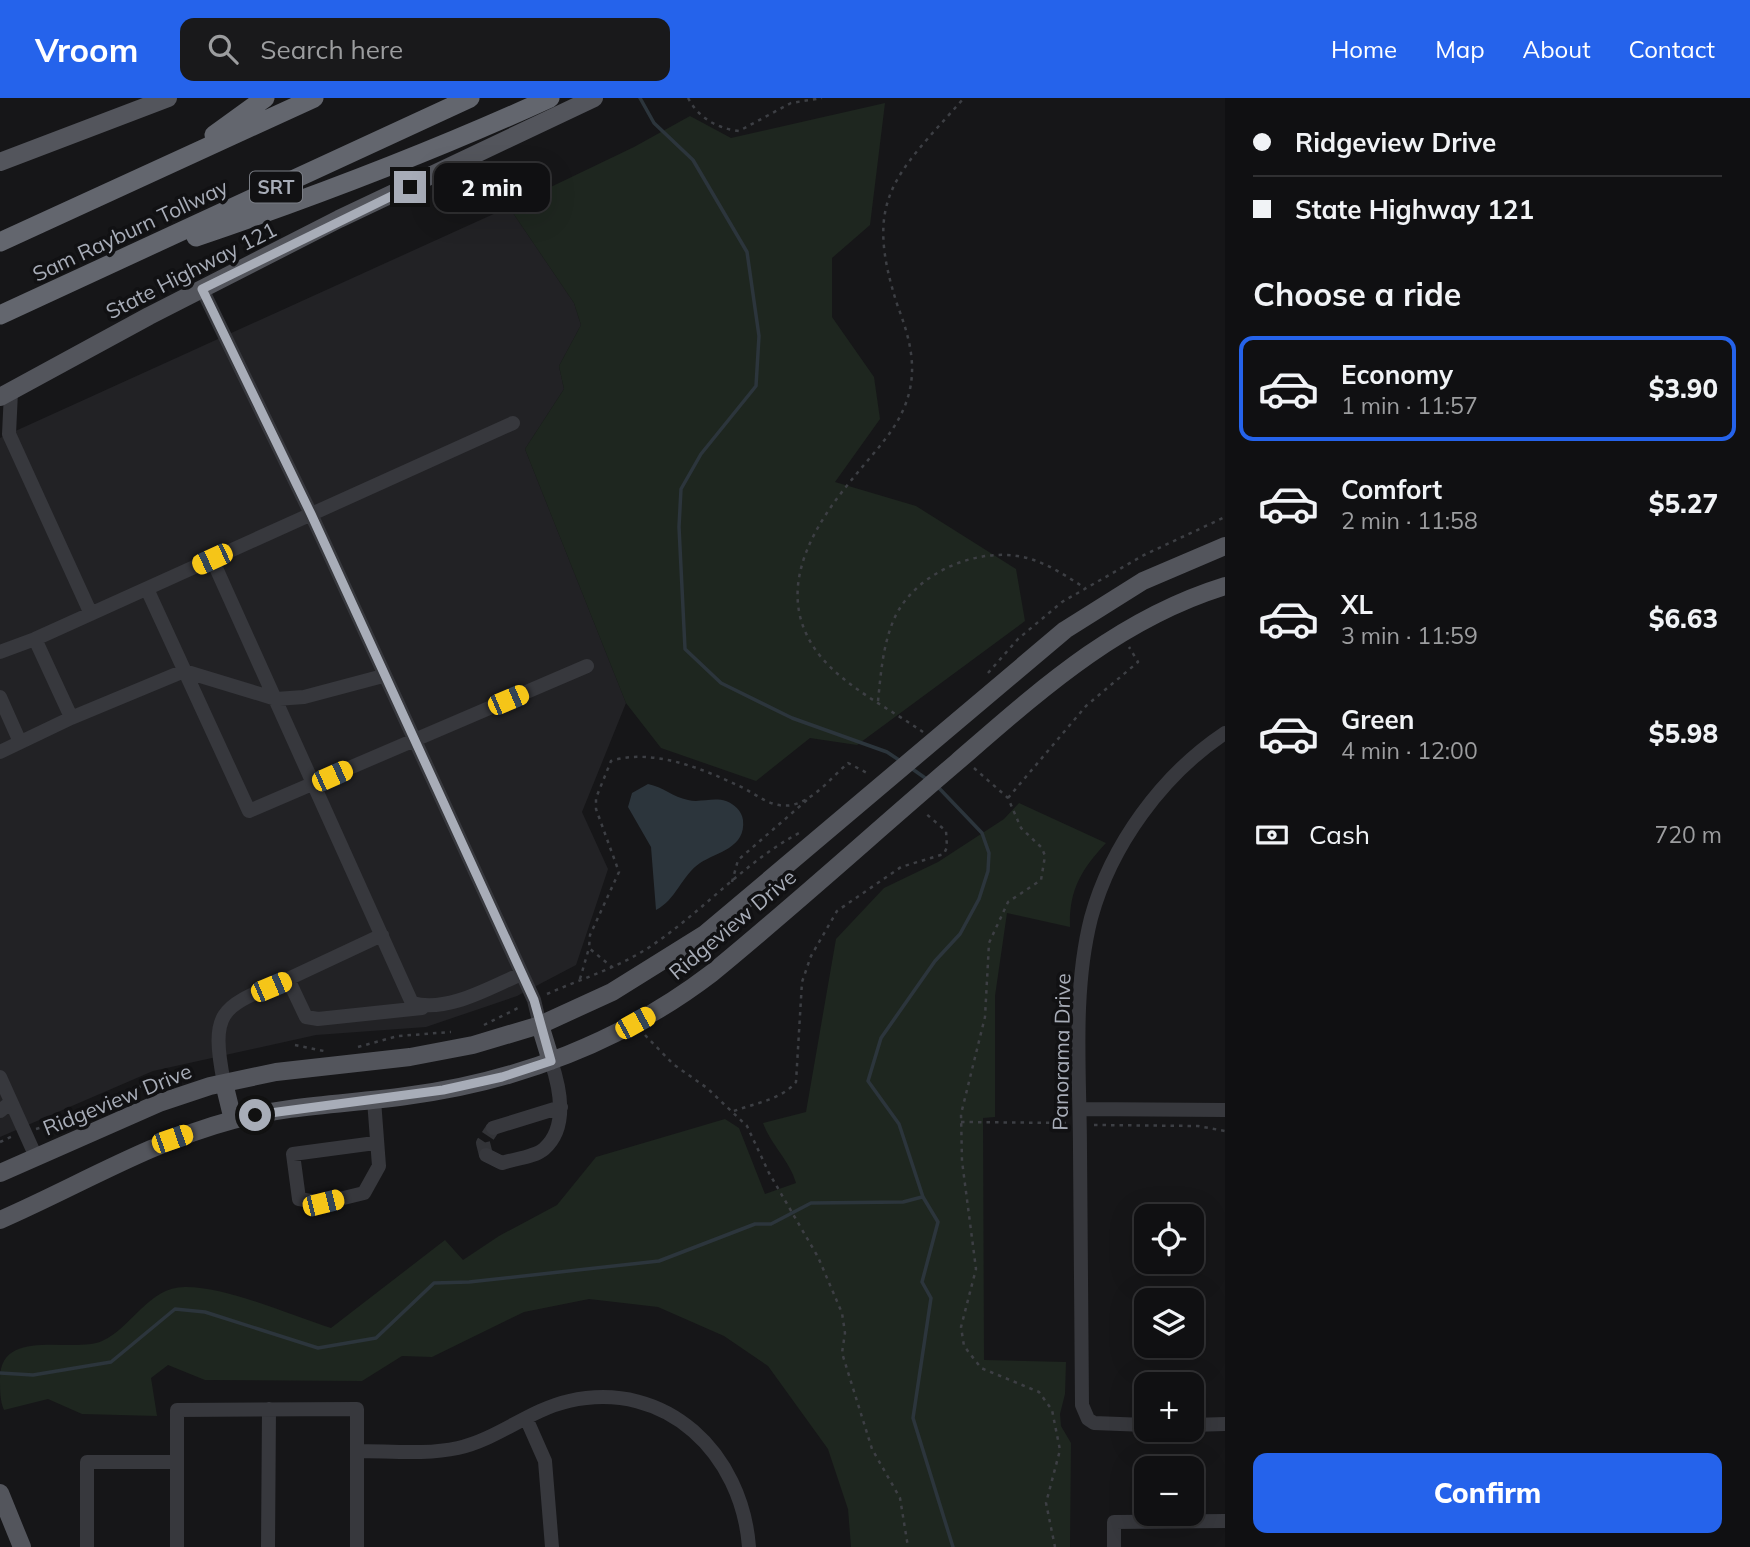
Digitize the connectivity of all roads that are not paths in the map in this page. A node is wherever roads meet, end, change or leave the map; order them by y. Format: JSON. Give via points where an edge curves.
{"nodes":[{"id":1,"x":168,"y":98,"type":"edge"},
{"id":2,"x":265,"y":98,"type":"edge"},
{"id":3,"x":314,"y":98,"type":"edge"},
{"id":4,"x":470,"y":98,"type":"edge"},
{"id":5,"x":550,"y":98,"type":"edge"},
{"id":6,"x":594,"y":98,"type":"edge"},
{"id":7,"x":191,"y":153,"type":"junction"},
{"id":8,"x":0,"y":162,"type":"edge"},
{"id":9,"x":0,"y":242,"type":"edge"},
{"id":10,"x":104,"y":267,"type":"junction"},
{"id":11,"x":202,"y":289,"type":"junction"},
{"id":12,"x":0,"y":315,"type":"edge"},
{"id":13,"x":6,"y":395,"type":"edge"},
{"id":14,"x":513,"y":423,"type":"dead end"},
{"id":15,"x":0,"y":436,"type":"edge"},
{"id":16,"x":311,"y":514,"type":"junction"},
{"id":17,"x":1225,"y":546,"type":"edge"},
{"id":18,"x":212,"y":559,"type":"junction"},
{"id":19,"x":1225,"y":586,"type":"edge"},
{"id":20,"x":147,"y":589,"type":"junction"},
{"id":21,"x":88,"y":615,"type":"junction"},
{"id":22,"x":35,"y":639,"type":"junction"},
{"id":23,"x":0,"y":652,"type":"edge"},
{"id":24,"x":587,"y":666,"type":"dead end"},
{"id":25,"x":184,"y":671,"type":"junction"},
{"id":26,"x":383,"y":676,"type":"junction"},
{"id":27,"x":0,"y":697,"type":"edge"},
{"id":28,"x":276,"y":699,"type":"junction"},
{"id":29,"x":71,"y":718,"type":"junction"},
{"id":30,"x":1225,"y":733,"type":"edge"},
{"id":31,"x":412,"y":741,"type":"junction"},
{"id":32,"x":20,"y":742,"type":"junction"},
{"id":33,"x":0,"y":752,"type":"edge"},
{"id":34,"x":315,"y":783,"type":"junction"},
{"id":35,"x":383,"y":935,"type":"junction"},
{"id":36,"x":521,"y":974,"type":"junction"},
{"id":37,"x":288,"y":979,"type":"junction"},
{"id":38,"x":427,"y":1007,"type":"junction"},
{"id":39,"x":540,"y":1025,"type":"junction"},
{"id":40,"x":551,"y":1061,"type":"junction"},
{"id":41,"x":0,"y":1077,"type":"edge"},
{"id":42,"x":224,"y":1083,"type":"junction"},
{"id":43,"x":374,"y":1100,"type":"junction"},
{"id":44,"x":6,"y":1106,"type":"edge"},
{"id":45,"x":561,"y":1107,"type":"junction"},
{"id":46,"x":1080,"y":1109,"type":"junction"},
{"id":47,"x":1225,"y":1110,"type":"edge"},
{"id":48,"x":233,"y":1120,"type":"junction"},
{"id":49,"x":493,"y":1128,"type":"dead end"},
{"id":50,"x":375,"y":1143,"type":"junction"},
{"id":51,"x":486,"y":1155,"type":"dead end"},
{"id":52,"x":36,"y":1157,"type":"junction"},
{"id":53,"x":0,"y":1173,"type":"edge"},
{"id":54,"x":0,"y":1220,"type":"edge"},
{"id":55,"x":269,"y":1409,"type":"junction"},
{"id":56,"x":526,"y":1418,"type":"junction"},
{"id":57,"x":1204,"y":1424,"type":"edge"},
{"id":58,"x":1225,"y":1424,"type":"edge"},
{"id":59,"x":1134,"y":1425,"type":"edge"},
{"id":60,"x":357,"y":1451,"type":"junction"},
{"id":61,"x":177,"y":1462,"type":"junction"},
{"id":62,"x":0,"y":1493,"type":"edge"},
{"id":63,"x":1225,"y":1521,"type":"edge"},
{"id":64,"x":22,"y":1547,"type":"edge"},
{"id":65,"x":87,"y":1547,"type":"edge"},
{"id":66,"x":177,"y":1547,"type":"edge"},
{"id":67,"x":268,"y":1547,"type":"edge"},
{"id":68,"x":357,"y":1547,"type":"edge"},
{"id":69,"x":552,"y":1547,"type":"edge"},
{"id":70,"x":750,"y":1547,"type":"edge"},
{"id":71,"x":1114,"y":1547,"type":"edge"}],
"edges":[{"from":1,"to":8,"type":"main road"},
{"from":2,"to":7,"type":"highway"},
{"from":3,"to":7,"type":"highway","name":"Sam Rayburn Tollway"},
{"from":4,"to":10,"type":"highway","name":"Sam Rayburn Tollway","number":"SRT"},
{"from":5,"to":10,"type":"highway","via":[[464,138],[282,208]]},
{"from":6,"to":11,"type":"main road","name":"State Highway 121"},
{"from":7,"to":9,"type":"highway","name":"Sam Rayburn Tollway"},
{"from":10,"to":12,"type":"highway","name":"Sam Rayburn Tollway","number":"SRT"},
{"from":11,"to":13,"type":"main road","name":"State Highway 121"},
{"from":11,"to":16,"type":"street"},
{"from":13,"to":21,"type":"street","via":[[9,434]]},
{"from":14,"to":16,"type":"street"},
{"from":15,"to":21,"type":"street"},
{"from":16,"to":18,"type":"street"},
{"from":16,"to":26,"type":"street"},
{"from":17,"to":39,"type":"main road","name":"Ridgeview Drive","via":[[1169,568],[1086,615],[705,934],[612,992]]},
{"from":18,"to":20,"type":"street"},
{"from":18,"to":28,"type":"street"},
{"from":19,"to":40,"type":"main road","name":"Ridgeview Drive","via":[[1120,632],[997,728],[683,995],[615,1034]]},
{"from":20,"to":21,"type":"street"},
{"from":20,"to":25,"type":"street"},
{"from":21,"to":22,"type":"street"},
{"from":22,"to":23,"type":"street"},
{"from":22,"to":29,"type":"street"},
{"from":24,"to":31,"type":"street"},
{"from":25,"to":28,"type":"street"},
{"from":25,"to":29,"type":"street"},
{"from":25,"to":34,"type":"street","via":[[249,811]]},
{"from":26,"to":28,"type":"street","via":[[304,698]]},
{"from":26,"to":31,"type":"street"},
{"from":27,"to":32,"type":"street"},
{"from":28,"to":34,"type":"street"},
{"from":29,"to":32,"type":"street"},
{"from":30,"to":46,"type":"street","name":"Panorama Drive","via":[[1163,788],[1124,843],[1103,884],[1084,961]]},
{"from":31,"to":34,"type":"street"},
{"from":31,"to":36,"type":"street"},
{"from":32,"to":33,"type":"street"},
{"from":34,"to":35,"type":"street"},
{"from":35,"to":37,"type":"street"},
{"from":35,"to":38,"type":"street","via":[[412,1003]]},
{"from":36,"to":38,"type":"street","via":[[471,996]]},
{"from":36,"to":39,"type":"street"},
{"from":37,"to":38,"type":"street","via":[[306,1017]]},
{"from":37,"to":42,"type":"street","via":[[236,1002],[219,1020],[216,1046]]},
{"from":39,"to":40,"type":"main road"},
{"from":39,"to":42,"type":"main road","name":"Ridgeview Drive","via":[[432,1054]]},
{"from":40,"to":43,"type":"main road","name":"Ridgeview Drive","via":[[463,1087]]},
{"from":40,"to":45,"type":"street"},
{"from":41,"to":44,"type":"street"},
{"from":42,"to":48,"type":"main road"},
{"from":42,"to":52,"type":"main road","name":"Ridgeview Drive","via":[[159,1103]]},
{"from":43,"to":48,"type":"main road","name":"Ridgeview Drive"},
{"from":43,"to":50,"type":"street"},
{"from":44,"to":52,"type":"street"},
{"from":45,"to":49,"type":"street"},
{"from":45,"to":51,"type":"street","via":[[543,1150],[502,1163]]},
{"from":46,"to":47,"type":"street"},
{"from":46,"to":59,"type":"street","name":"Panorama Drive","via":[[1082,1405],[1088,1419],[1101,1425]]},
{"from":48,"to":54,"type":"main road","name":"Ridgeview Drive","via":[[156,1145]]},
{"from":50,"to":50,"type":"street","via":[[293,1154],[299,1199],[323,1203],[364,1193],[379,1166]]},
{"from":52,"to":53,"type":"main road","name":"Ridgeview Drive"},
{"from":55,"to":60,"type":"street","via":[[357,1409]]},
{"from":55,"to":61,"type":"street","via":[[177,1410]]},
{"from":55,"to":67,"type":"street"},
{"from":56,"to":60,"type":"street","via":[[503,1433],[454,1449]]},
{"from":56,"to":69,"type":"street","via":[[545,1461]]},
{"from":56,"to":70,"type":"street","via":[[591,1398],[642,1404],[680,1421],[705,1441],[733,1480],[746,1515]]},
{"from":57,"to":58,"type":"street"},
{"from":60,"to":68,"type":"street"},
{"from":61,"to":65,"type":"street","via":[[87,1462]]},
{"from":61,"to":66,"type":"street"},
{"from":62,"to":64,"type":"main road"},
{"from":63,"to":71,"type":"street","via":[[1114,1522]]}]}
